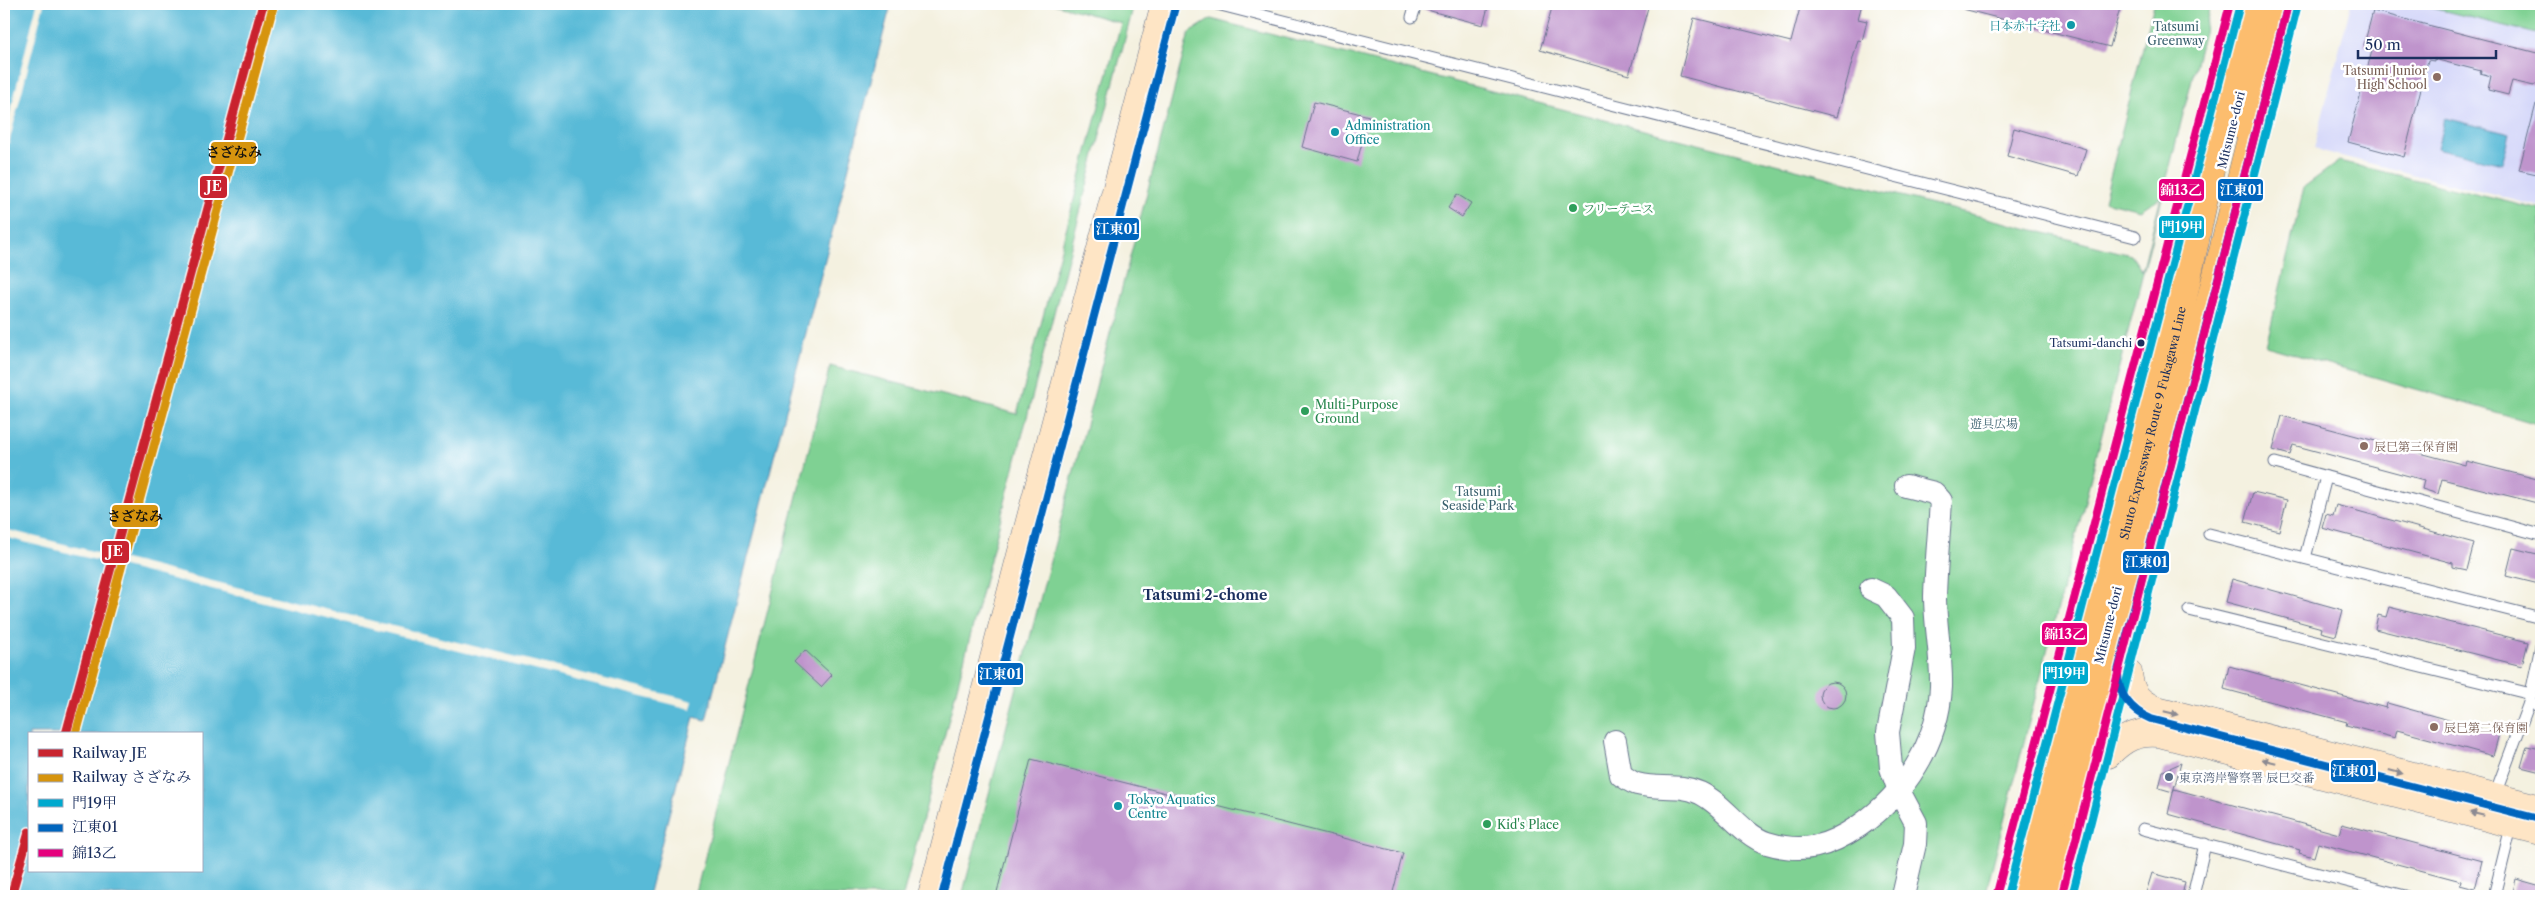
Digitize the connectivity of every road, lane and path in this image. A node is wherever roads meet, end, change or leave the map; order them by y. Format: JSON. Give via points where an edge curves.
{"nodes":[{"id":1,"x":1165,"y":4,"type":"edge"},
{"id":2,"x":1217,"y":4,"type":"edge"},
{"id":3,"x":1416,"y":4,"type":"edge"},
{"id":4,"x":2240,"y":4,"type":"edge"},
{"id":5,"x":2246,"y":4,"type":"edge"},
{"id":6,"x":2249,"y":4,"type":"edge"},
{"id":7,"x":2262,"y":4,"type":"edge"},
{"id":8,"x":2273,"y":4,"type":"edge"},
{"id":9,"x":2285,"y":4,"type":"edge"},
{"id":10,"x":2298,"y":4,"type":"edge"},
{"id":11,"x":1412,"y":17,"type":"dead end"},
{"id":12,"x":2233,"y":66,"type":"junction"},
{"id":13,"x":2135,"y":237,"type":"dead end"},
{"id":14,"x":2202,"y":334,"type":"junction"},
{"id":15,"x":2275,"y":464,"type":"dead end"},
{"id":16,"x":2326,"y":477,"type":"junction"},
{"id":17,"x":1906,"y":486,"type":"dead end"},
{"id":18,"x":2209,"y":534,"type":"dead end"},
{"id":19,"x":2541,"y":535,"type":"edge"},
{"id":20,"x":2305,"y":558,"type":"junction"},
{"id":21,"x":1871,"y":589,"type":"dead end"},
{"id":22,"x":2189,"y":610,"type":"dead end"},
{"id":23,"x":2541,"y":618,"type":"edge"},
{"id":24,"x":2541,"y":646,"type":"edge"},
{"id":25,"x":2128,"y":673,"type":"junction"},
{"id":26,"x":2530,"y":698,"type":"junction"},
{"id":27,"x":2541,"y":706,"type":"edge"},
{"id":28,"x":1615,"y":741,"type":"dead end"},
{"id":29,"x":2108,"y":754,"type":"junction"},
{"id":30,"x":1899,"y":790,"type":"junction"},
{"id":31,"x":2494,"y":797,"type":"junction"},
{"id":32,"x":2541,"y":809,"type":"edge"},
{"id":33,"x":2512,"y":823,"type":"junction"},
{"id":34,"x":2143,"y":829,"type":"dead end"},
{"id":35,"x":2541,"y":831,"type":"edge"},
{"id":36,"x":2205,"y":844,"type":"junction"},
{"id":37,"x":932,"y":896,"type":"edge"},
{"id":38,"x":1904,"y":896,"type":"edge"},
{"id":39,"x":2007,"y":896,"type":"edge"},
{"id":40,"x":2033,"y":896,"type":"edge"},
{"id":41,"x":2040,"y":896,"type":"edge"},
{"id":42,"x":2061,"y":896,"type":"edge"},
{"id":43,"x":2072,"y":896,"type":"edge"},
{"id":44,"x":2193,"y":896,"type":"edge"},
{"id":45,"x":2405,"y":896,"type":"edge"},
{"id":46,"x":2494,"y":896,"type":"edge"}],
"edges":[{"from":1,"to":37,"type":"street"},
{"from":2,"to":13,"type":"lane"},
{"from":3,"to":11,"type":"lane"},
{"from":4,"to":39,"type":"main road","name":"Mitsume-dori"},
{"from":5,"to":12,"type":"main road"},
{"from":6,"to":12,"type":"main road"},
{"from":7,"to":41,"type":"main road","name":"Mitsume-dori"},
{"from":8,"to":14,"type":"main road"},
{"from":9,"to":14,"type":"main road"},
{"from":10,"to":25,"type":"main road"},
{"from":12,"to":40,"type":"main road","name":"Shuto Expressway Route 9 Fukagawa Line","via":[[2176,330]]},
{"from":14,"to":42,"type":"main road"},
{"from":15,"to":16,"type":"lane"},
{"from":16,"to":19,"type":"lane"},
{"from":16,"to":20,"type":"lane"},
{"from":17,"to":30,"type":"street","via":[[1934,493],[1941,501],[1935,598],[1941,687],[1928,743],[1914,771]]},
{"from":18,"to":20,"type":"lane"},
{"from":20,"to":23,"type":"lane"},
{"from":21,"to":30,"type":"street","via":[[1886,596],[1903,618],[1904,648],[1888,732],[1889,754]]},
{"from":22,"to":26,"type":"lane"},
{"from":24,"to":26,"type":"lane"},
{"from":25,"to":29,"type":"main road"},
{"from":25,"to":31,"type":"street","one_way":true,"via":[[2134,697],[2153,709]]},
{"from":26,"to":27,"type":"lane"},
{"from":26,"to":31,"type":"lane"},
{"from":28,"to":30,"type":"street","via":[[1621,775],[1636,784],[1676,786],[1700,793],[1722,806],[1742,827],[1764,842],[1789,848],[1818,848],[1845,835],[1871,817]]},
{"from":33,"to":29,"type":"street","one_way":true,"via":[[2158,733],[2129,736]]},
{"from":29,"to":43,"type":"main road"},
{"from":30,"to":38,"type":"street","via":[[1916,823]]},
{"from":31,"to":32,"type":"street"},
{"from":33,"to":35,"type":"street"},
{"from":33,"to":46,"type":"lane"},
{"from":34,"to":36,"type":"lane"},
{"from":36,"to":44,"type":"lane"},
{"from":36,"to":45,"type":"lane"}]}
